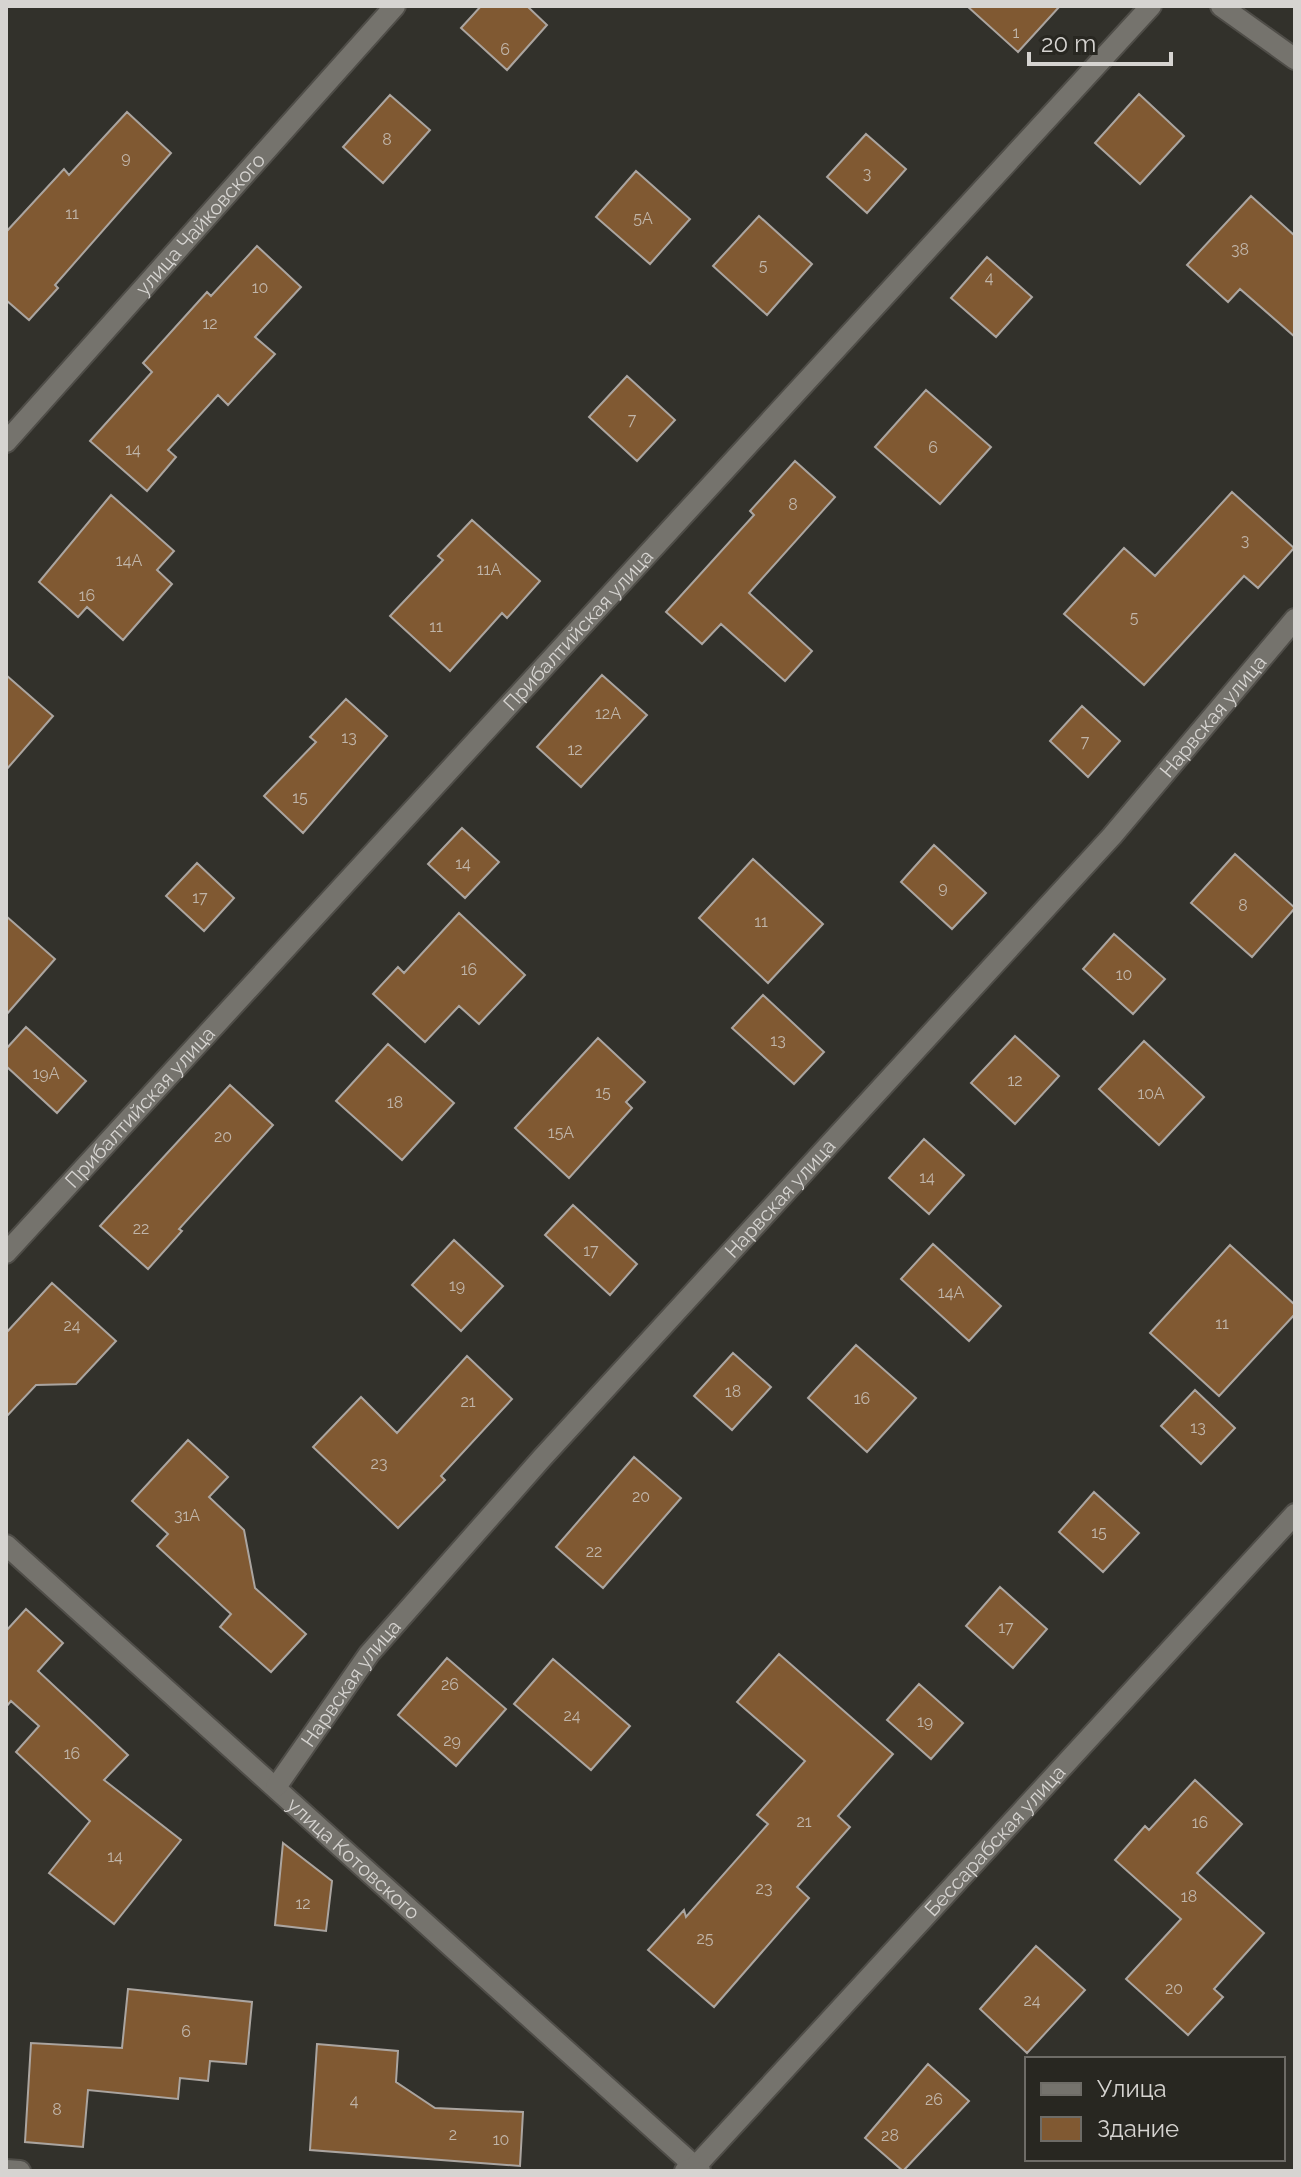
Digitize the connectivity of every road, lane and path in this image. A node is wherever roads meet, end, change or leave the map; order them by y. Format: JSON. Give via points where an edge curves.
{"nodes":[{"id":1,"x":395,"y":6,"type":"edge"},
{"id":2,"x":1151,"y":6,"type":"edge"},
{"id":3,"x":1221,"y":6,"type":"edge"},
{"id":4,"x":1295,"y":59,"type":"edge"},
{"id":5,"x":6,"y":442,"type":"edge"},
{"id":6,"x":1295,"y":619,"type":"edge"},
{"id":7,"x":6,"y":1253,"type":"edge"},
{"id":8,"x":1295,"y":1514,"type":"edge"},
{"id":9,"x":6,"y":1545,"type":"edge"},
{"id":10,"x":276,"y":1787,"type":"junction"},
{"id":11,"x":6,"y":2170,"type":"edge"},
{"id":12,"x":693,"y":2170,"type":"edge"},
{"id":13,"x":20,"y":2171,"type":"edge"}],
"edges":[{"from":1,"to":5,"type":"street","name":"улица Чайковского"},
{"from":2,"to":7,"type":"street","name":"Прибалтийская улица"},
{"from":3,"to":4,"type":"street"},
{"from":6,"to":10,"type":"street","name":"Нарвская улица","via":[[1112,836],[369,1654]]},
{"from":8,"to":12,"type":"street","name":"Бессарабская улица"},
{"from":9,"to":10,"type":"street","name":"улица Котовского"},
{"from":10,"to":12,"type":"street","name":"улица Котовского"},
{"from":11,"to":13,"type":"street"}]}
